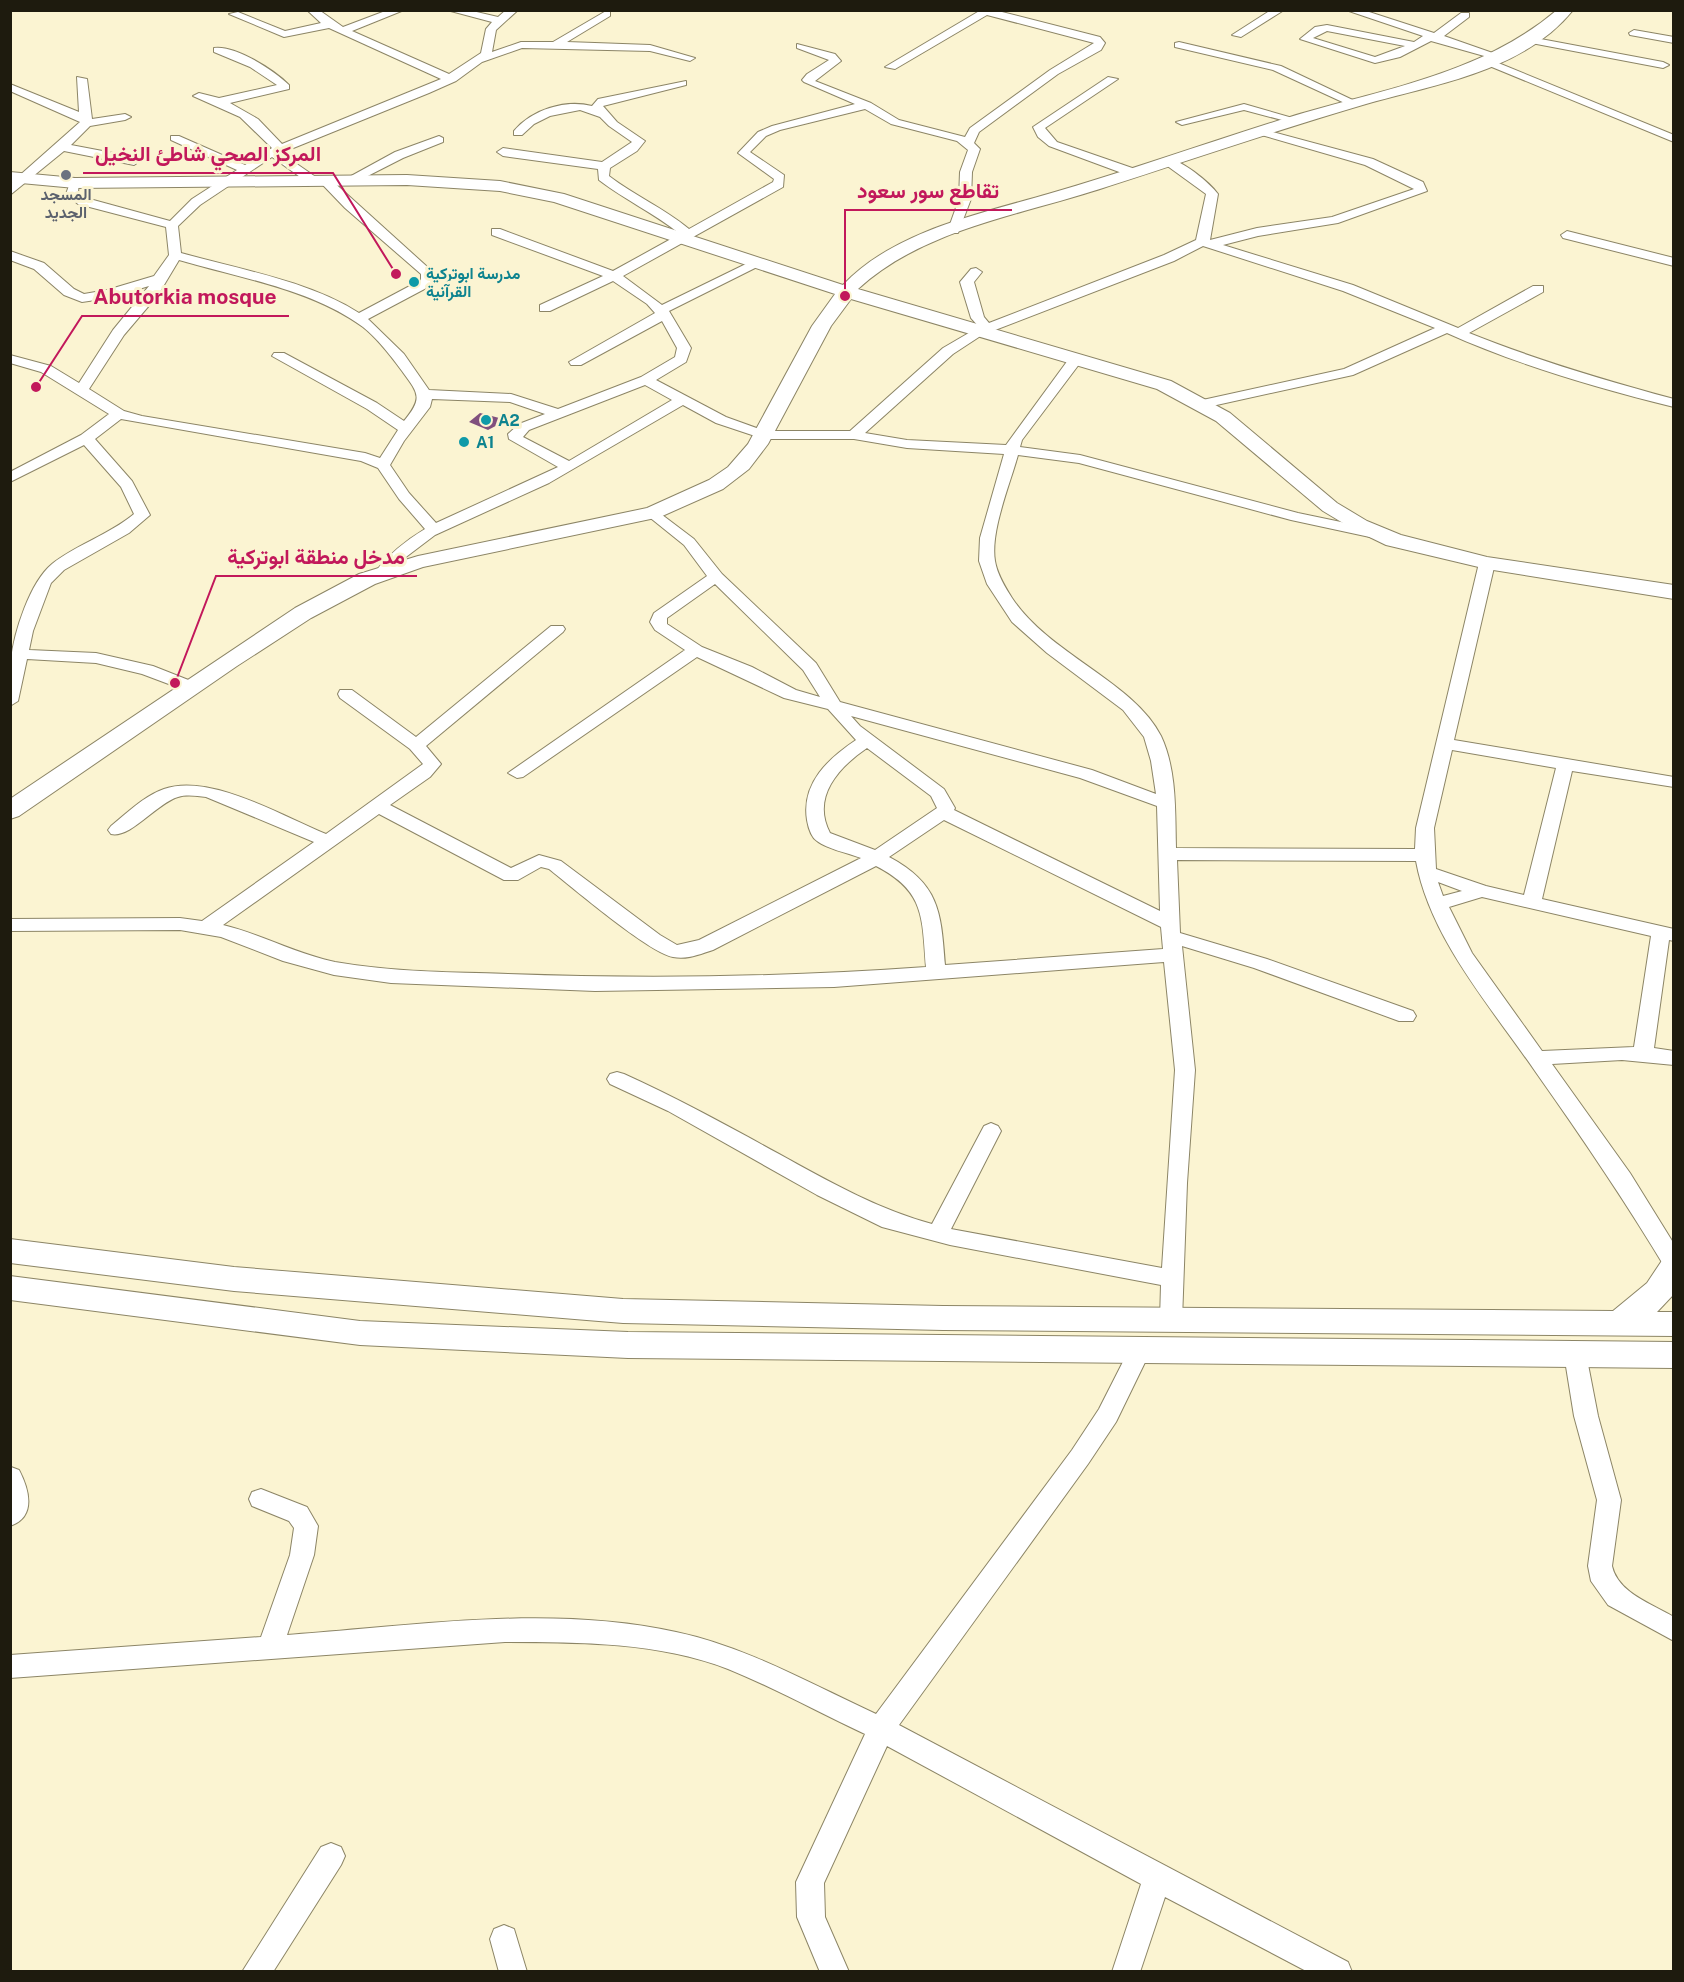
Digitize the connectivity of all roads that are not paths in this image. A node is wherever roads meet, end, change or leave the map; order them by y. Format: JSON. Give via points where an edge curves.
{"nodes":[{"id":1,"x":312,"y":10,"type":"edge"},
{"id":2,"x":399,"y":10,"type":"edge"},
{"id":3,"x":452,"y":10,"type":"edge"},
{"id":4,"x":513,"y":10,"type":"edge"},
{"id":5,"x":1279,"y":10,"type":"edge"},
{"id":6,"x":1351,"y":10,"type":"edge"},
{"id":7,"x":1379,"y":10,"type":"edge"},
{"id":8,"x":1566,"y":10,"type":"edge"},
{"id":9,"x":988,"y":11,"type":"edge"},
{"id":10,"x":606,"y":14,"type":"dead end"},
{"id":11,"x":234,"y":15,"type":"dead end"},
{"id":12,"x":1465,"y":15,"type":"dead end"},
{"id":13,"x":1369,"y":18,"type":"junction"},
{"id":14,"x":500,"y":21,"type":"junction"},
{"id":15,"x":332,"y":24,"type":"junction"},
{"id":16,"x":342,"y":31,"type":"junction"},
{"id":17,"x":1634,"y":33,"type":"dead end"},
{"id":18,"x":1236,"y":35,"type":"dead end"},
{"id":19,"x":1432,"y":38,"type":"junction"},
{"id":20,"x":1530,"y":40,"type":"junction"},
{"id":21,"x":1674,"y":40,"type":"edge"},
{"id":22,"x":555,"y":45,"type":"junction"},
{"id":23,"x":1179,"y":45,"type":"dead end"},
{"id":24,"x":1415,"y":45,"type":"junction"},
{"id":25,"x":801,"y":46,"type":"dead end"},
{"id":26,"x":218,"y":50,"type":"dead end"},
{"id":27,"x":690,"y":58,"type":"dead end"},
{"id":28,"x":479,"y":60,"type":"junction"},
{"id":29,"x":1496,"y":60,"type":"junction"},
{"id":30,"x":1663,"y":65,"type":"dead end"},
{"id":31,"x":891,"y":67,"type":"dead end"},
{"id":32,"x":81,"y":79,"type":"dead end"},
{"id":33,"x":452,"y":79,"type":"junction"},
{"id":34,"x":1112,"y":79,"type":"dead end"},
{"id":35,"x":681,"y":82,"type":"dead end"},
{"id":36,"x":10,"y":87,"type":"edge"},
{"id":37,"x":199,"y":96,"type":"dead end"},
{"id":38,"x":220,"y":101,"type":"junction"},
{"id":39,"x":1353,"y":103,"type":"junction"},
{"id":40,"x":867,"y":105,"type":"junction"},
{"id":41,"x":603,"y":114,"type":"junction"},
{"id":42,"x":124,"y":117,"type":"dead end"},
{"id":43,"x":86,"y":121,"type":"junction"},
{"id":44,"x":1297,"y":121,"type":"junction"},
{"id":45,"x":1182,"y":123,"type":"dead end"},
{"id":46,"x":518,"y":132,"type":"dead end"},
{"id":47,"x":1262,"y":132,"type":"junction"},
{"id":48,"x":175,"y":138,"type":"dead end"},
{"id":49,"x":1674,"y":138,"type":"edge"},
{"id":50,"x":439,"y":140,"type":"dead end"},
{"id":51,"x":968,"y":143,"type":"junction"},
{"id":52,"x":62,"y":147,"type":"junction"},
{"id":53,"x":276,"y":150,"type":"junction"},
{"id":54,"x":503,"y":152,"type":"dead end"},
{"id":55,"x":134,"y":161,"type":"dead end"},
{"id":56,"x":1170,"y":162,"type":"junction"},
{"id":57,"x":604,"y":166,"type":"junction"},
{"id":58,"x":245,"y":169,"type":"junction"},
{"id":59,"x":1134,"y":173,"type":"junction"},
{"id":60,"x":18,"y":178,"type":"edge"},
{"id":61,"x":320,"y":181,"type":"junction"},
{"id":62,"x":348,"y":181,"type":"junction"},
{"id":63,"x":75,"y":183,"type":"junction"},
{"id":64,"x":224,"y":184,"type":"junction"},
{"id":65,"x":10,"y":191,"type":"edge"},
{"id":66,"x":172,"y":225,"type":"junction"},
{"id":67,"x":954,"y":230,"type":"junction"},
{"id":68,"x":496,"y":232,"type":"dead end"},
{"id":69,"x":1567,"y":235,"type":"dead end"},
{"id":70,"x":684,"y":237,"type":"junction"},
{"id":71,"x":1207,"y":243,"type":"junction"},
{"id":72,"x":10,"y":255,"type":"edge"},
{"id":73,"x":175,"y":255,"type":"junction"},
{"id":74,"x":1674,"y":262,"type":"edge"},
{"id":75,"x":757,"y":264,"type":"junction"},
{"id":76,"x":976,"y":272,"type":"dead end"},
{"id":77,"x":615,"y":275,"type":"junction"},
{"id":78,"x":159,"y":279,"type":"junction"},
{"id":79,"x":1538,"y":289,"type":"dead end"},
{"id":80,"x":845,"y":292,"type":"junction"},
{"id":81,"x":545,"y":308,"type":"dead end"},
{"id":82,"x":663,"y":312,"type":"junction"},
{"id":83,"x":359,"y":318,"type":"junction"},
{"id":84,"x":982,"y":330,"type":"junction"},
{"id":85,"x":1451,"y":331,"type":"junction"},
{"id":86,"x":279,"y":356,"type":"dead end"},
{"id":87,"x":10,"y":359,"type":"edge"},
{"id":88,"x":1076,"y":359,"type":"junction"},
{"id":89,"x":576,"y":362,"type":"dead end"},
{"id":90,"x":646,"y":380,"type":"junction"},
{"id":91,"x":80,"y":391,"type":"junction"},
{"id":92,"x":424,"y":394,"type":"junction"},
{"id":93,"x":683,"y":399,"type":"junction"},
{"id":94,"x":1674,"y":403,"type":"edge"},
{"id":95,"x":1203,"y":404,"type":"junction"},
{"id":96,"x":557,"y":413,"type":"junction"},
{"id":97,"x":119,"y":414,"type":"junction"},
{"id":98,"x":406,"y":429,"type":"junction"},
{"id":99,"x":764,"y":435,"type":"junction"},
{"id":100,"x":854,"y":435,"type":"junction"},
{"id":101,"x":86,"y":438,"type":"junction"},
{"id":102,"x":1014,"y":450,"type":"junction"},
{"id":103,"x":383,"y":465,"type":"junction"},
{"id":104,"x":568,"y":466,"type":"junction"},
{"id":105,"x":10,"y":478,"type":"edge"},
{"id":106,"x":653,"y":513,"type":"junction"},
{"id":107,"x":434,"y":530,"type":"junction"},
{"id":108,"x":1379,"y":534,"type":"junction"},
{"id":109,"x":1487,"y":563,"type":"junction"},
{"id":110,"x":383,"y":572,"type":"junction"},
{"id":111,"x":716,"y":577,"type":"junction"},
{"id":112,"x":1674,"y":592,"type":"edge"},
{"id":113,"x":557,"y":629,"type":"dead end"},
{"id":114,"x":696,"y":650,"type":"junction"},
{"id":115,"x":21,"y":654,"type":"junction"},
{"id":116,"x":13,"y":681,"type":"edge"},
{"id":117,"x":190,"y":687,"type":"junction"},
{"id":118,"x":346,"y":694,"type":"dead end"},
{"id":119,"x":10,"y":701,"type":"edge"},
{"id":120,"x":834,"y":706,"type":"junction"},
{"id":121,"x":868,"y":740,"type":"junction"},
{"id":122,"x":1444,"y":744,"type":"junction"},
{"id":123,"x":416,"y":745,"type":"junction"},
{"id":124,"x":1565,"y":765,"type":"junction"},
{"id":125,"x":517,"y":773,"type":"dead end"},
{"id":126,"x":1674,"y":782,"type":"edge"},
{"id":127,"x":1165,"y":803,"type":"junction"},
{"id":128,"x":378,"y":806,"type":"junction"},
{"id":129,"x":10,"y":811,"type":"edge"},
{"id":130,"x":943,"y":812,"type":"junction"},
{"id":131,"x":117,"y":830,"type":"dead end"},
{"id":132,"x":330,"y":842,"type":"junction"},
{"id":133,"x":1167,"y":854,"type":"junction"},
{"id":134,"x":876,"y":858,"type":"junction"},
{"id":135,"x":1425,"y":863,"type":"junction"},
{"id":136,"x":1482,"y":891,"type":"junction"},
{"id":137,"x":1532,"y":902,"type":"junction"},
{"id":138,"x":1436,"y":904,"type":"junction"},
{"id":139,"x":10,"y":925,"type":"edge"},
{"id":140,"x":207,"y":927,"type":"junction"},
{"id":141,"x":1667,"y":933,"type":"edge"},
{"id":142,"x":1172,"y":939,"type":"junction"},
{"id":143,"x":936,"y":972,"type":"junction"},
{"id":144,"x":1406,"y":1016,"type":"dead end"},
{"id":145,"x":1643,"y":1053,"type":"junction"},
{"id":146,"x":1674,"y":1058,"type":"edge"},
{"id":147,"x":1536,"y":1059,"type":"junction"},
{"id":148,"x":617,"y":1079,"type":"dead end"},
{"id":149,"x":991,"y":1131,"type":"dead end"},
{"id":150,"x":937,"y":1234,"type":"junction"},
{"id":151,"x":10,"y":1251,"type":"edge"},
{"id":152,"x":1672,"y":1260,"type":"edge"},
{"id":153,"x":1172,"y":1278,"type":"junction"},
{"id":154,"x":10,"y":1288,"type":"edge"},
{"id":155,"x":1171,"y":1320,"type":"junction"},
{"id":156,"x":1621,"y":1322,"type":"junction"},
{"id":157,"x":1674,"y":1324,"type":"edge"},
{"id":158,"x":1140,"y":1350,"type":"junction"},
{"id":159,"x":1575,"y":1354,"type":"junction"},
{"id":160,"x":1666,"y":1359,"type":"edge"},
{"id":161,"x":11,"y":1477,"type":"edge"},
{"id":162,"x":261,"y":1500,"type":"dead end"},
{"id":163,"x":10,"y":1516,"type":"edge"},
{"id":164,"x":1674,"y":1630,"type":"edge"},
{"id":165,"x":270,"y":1648,"type":"junction"},
{"id":166,"x":10,"y":1667,"type":"edge"},
{"id":167,"x":881,"y":1729,"type":"junction"},
{"id":168,"x":331,"y":1856,"type":"dead end"},
{"id":169,"x":1157,"y":1878,"type":"junction"},
{"id":170,"x":504,"y":1939,"type":"dead end"},
{"id":171,"x":256,"y":1971,"type":"edge"},
{"id":172,"x":513,"y":1971,"type":"edge"},
{"id":173,"x":835,"y":1971,"type":"edge"},
{"id":174,"x":1126,"y":1971,"type":"edge"},
{"id":175,"x":1338,"y":1971,"type":"edge"}],
"edges":[{"from":1,"to":15,"type":"street"},
{"from":2,"to":16,"type":"street"},
{"from":3,"to":14,"type":"street"},
{"from":4,"to":14,"type":"street"},
{"from":5,"to":18,"type":"street"},
{"from":6,"to":13,"type":"street"},
{"from":7,"to":13,"type":"street"},
{"from":8,"to":20,"type":"street"},
{"from":9,"to":31,"type":"street"},
{"from":9,"to":51,"type":"street","via":[[1100,43],[974,130]]},
{"from":10,"to":22,"type":"street"},
{"from":11,"to":15,"type":"street","via":[[284,34]]},
{"from":12,"to":19,"type":"street"},
{"from":13,"to":19,"type":"street"},
{"from":14,"to":28,"type":"street","via":[[488,33],[488,47]]},
{"from":15,"to":16,"type":"street"},
{"from":16,"to":33,"type":"street","via":[[383,48],[406,63]]},
{"from":17,"to":21,"type":"street"},
{"from":19,"to":24,"type":"street"},
{"from":19,"to":29,"type":"street"},
{"from":20,"to":29,"type":"street"},
{"from":20,"to":30,"type":"street"},
{"from":22,"to":27,"type":"street","via":[[650,48]]},
{"from":22,"to":28,"type":"street","via":[[521,45]]},
{"from":23,"to":39,"type":"street","via":[[1277,68]]},
{"from":24,"to":24,"type":"street","via":[[1385,60],[1375,60],[1305,39],[1318,29],[1328,28]]},
{"from":25,"to":40,"type":"street","via":[[835,61],[811,76],[811,83]]},
{"from":26,"to":38,"type":"street","via":[[254,64],[285,87]]},
{"from":28,"to":33,"type":"street"},
{"from":29,"to":39,"type":"street","via":[[1440,81]]},
{"from":29,"to":49,"type":"street"},
{"from":32,"to":43,"type":"street"},
{"from":33,"to":53,"type":"street"},
{"from":34,"to":59,"type":"street","via":[[1039,127],[1053,144]]},
{"from":35,"to":41,"type":"street","via":[[602,101],[597,106]]},
{"from":36,"to":43,"type":"street"},
{"from":37,"to":38,"type":"street"},
{"from":38,"to":53,"type":"street","via":[[261,126]]},
{"from":39,"to":44,"type":"street"},
{"from":40,"to":51,"type":"street","via":[[895,122]]},
{"from":40,"to":70,"type":"street","via":[[762,134],[744,153],[781,181]]},
{"from":41,"to":46,"type":"street","via":[[584,107],[569,108],[530,121]]},
{"from":41,"to":57,"type":"street","via":[[639,141]]},
{"from":42,"to":43,"type":"street"},
{"from":43,"to":52,"type":"street"},
{"from":44,"to":45,"type":"street","via":[[1244,107]]},
{"from":44,"to":47,"type":"street"},
{"from":47,"to":56,"type":"street"},
{"from":47,"to":71,"type":"street","via":[[1369,162],[1419,185],[1421,191],[1334,220]]},
{"from":48,"to":58,"type":"street"},
{"from":50,"to":62,"type":"street"},
{"from":51,"to":67,"type":"street","via":[[974,149],[966,172],[965,199]]},
{"from":52,"to":55,"type":"street"},
{"from":52,"to":60,"type":"street"},
{"from":53,"to":58,"type":"street"},
{"from":53,"to":61,"type":"street"},
{"from":54,"to":57,"type":"street"},
{"from":56,"to":59,"type":"street"},
{"from":56,"to":71,"type":"street","via":[[1212,194]]},
{"from":57,"to":70,"type":"street","via":[[606,182],[661,213]]},
{"from":58,"to":64,"type":"street"},
{"from":59,"to":67,"type":"street"},
{"from":60,"to":63,"type":"street"},
{"from":60,"to":65,"type":"street"},
{"from":61,"to":62,"type":"street"},
{"from":61,"to":64,"type":"street"},
{"from":61,"to":83,"type":"street","via":[[428,273],[427,282]]},
{"from":62,"to":70,"type":"street","via":[[500,186],[558,198]]},
{"from":63,"to":64,"type":"street"},
{"from":63,"to":66,"type":"street","via":[[72,194],[82,201]]},
{"from":64,"to":66,"type":"street","via":[[196,202]]},
{"from":66,"to":73,"type":"street"},
{"from":67,"to":80,"type":"street","via":[[887,258]]},
{"from":68,"to":77,"type":"street"},
{"from":69,"to":74,"type":"street"},
{"from":70,"to":75,"type":"street"},
{"from":70,"to":77,"type":"street"},
{"from":71,"to":84,"type":"street"},
{"from":71,"to":85,"type":"street","via":[[1348,288]]},
{"from":72,"to":78,"type":"street","via":[[39,266],[82,298]]},
{"from":73,"to":78,"type":"street"},
{"from":73,"to":83,"type":"street","via":[[306,293]]},
{"from":75,"to":80,"type":"street"},
{"from":75,"to":82,"type":"street"},
{"from":76,"to":84,"type":"street","via":[[967,282]]},
{"from":77,"to":81,"type":"street"},
{"from":77,"to":82,"type":"street"},
{"from":78,"to":91,"type":"street"},
{"from":79,"to":85,"type":"street"},
{"from":80,"to":84,"type":"street"},
{"from":80,"to":99,"type":"street"},
{"from":82,"to":89,"type":"street"},
{"from":82,"to":90,"type":"street","via":[[685,354]]},
{"from":83,"to":92,"type":"street","via":[[399,357]]},
{"from":84,"to":88,"type":"street"},
{"from":84,"to":100,"type":"street","via":[[948,351]]},
{"from":85,"to":94,"type":"street","via":[[1595,382]]},
{"from":85,"to":95,"type":"street","via":[[1348,372]]},
{"from":86,"to":98,"type":"street"},
{"from":87,"to":91,"type":"street","via":[[46,369]]},
{"from":88,"to":95,"type":"street","via":[[1164,385]]},
{"from":88,"to":102,"type":"street","via":[[1020,433]]},
{"from":90,"to":93,"type":"street"},
{"from":90,"to":96,"type":"street"},
{"from":91,"to":97,"type":"street"},
{"from":92,"to":96,"type":"street","via":[[511,398]]},
{"from":92,"to":98,"type":"street","via":[[423,407]]},
{"from":93,"to":99,"type":"street","via":[[721,420]]},
{"from":93,"to":104,"type":"street"},
{"from":95,"to":108,"type":"street","via":[[1330,507]]},
{"from":96,"to":104,"type":"street","via":[[524,427],[515,434],[516,439]]},
{"from":97,"to":101,"type":"street"},
{"from":97,"to":103,"type":"street","via":[[365,457]]},
{"from":98,"to":103,"type":"street"},
{"from":99,"to":100,"type":"street"},
{"from":99,"to":106,"type":"street","via":[[749,457],[729,475]]},
{"from":100,"to":102,"type":"street","via":[[907,444]]},
{"from":101,"to":105,"type":"street"},
{"from":101,"to":115,"type":"street","via":[[120,475],[142,515],[124,530],[65,562],[44,581],[25,631]]},
{"from":102,"to":108,"type":"street","via":[[1080,459],[1296,517]]},
{"from":102,"to":127,"type":"street","via":[[988,538],[987,561],[995,584],[1009,608],[1033,633],[1109,689],[1141,719],[1152,736],[1160,761]]},
{"from":103,"to":107,"type":"street"},
{"from":104,"to":107,"type":"street"},
{"from":106,"to":110,"type":"street","via":[[468,550]]},
{"from":106,"to":111,"type":"street","via":[[688,542]]},
{"from":107,"to":110,"type":"street","via":[[411,542]]},
{"from":108,"to":109,"type":"street","via":[[1425,550]]},
{"from":109,"to":112,"type":"street"},
{"from":109,"to":122,"type":"street"},
{"from":110,"to":117,"type":"street","via":[[303,613]]},
{"from":111,"to":114,"type":"street","via":[[660,616],[658,622]]},
{"from":111,"to":120,"type":"street","via":[[810,667]]},
{"from":113,"to":123,"type":"street"},
{"from":114,"to":120,"type":"street","via":[[790,694]]},
{"from":114,"to":125,"type":"street"},
{"from":115,"to":116,"type":"street"},
{"from":115,"to":117,"type":"street","via":[[96,658],[147,670]]},
{"from":116,"to":119,"type":"street"},
{"from":117,"to":129,"type":"street"},
{"from":118,"to":123,"type":"street"},
{"from":120,"to":121,"type":"street"},
{"from":120,"to":127,"type":"street","via":[[1086,774]]},
{"from":121,"to":130,"type":"street","via":[[938,792],[945,802]]},
{"from":121,"to":134,"type":"street","via":[[827,773],[815,802],[816,820],[823,837]]},
{"from":122,"to":124,"type":"street"},
{"from":122,"to":135,"type":"street","via":[[1425,828]]},
{"from":123,"to":128,"type":"street","via":[[432,764]]},
{"from":124,"to":126,"type":"street"},
{"from":124,"to":137,"type":"street"},
{"from":127,"to":133,"type":"street"},
{"from":128,"to":132,"type":"street"},
{"from":128,"to":134,"type":"street","via":[[511,876],[539,861],[555,865],[674,951],[706,945]]},
{"from":130,"to":134,"type":"street"},
{"from":130,"to":142,"type":"street"},
{"from":131,"to":132,"type":"street","via":[[171,791],[193,788]]},
{"from":132,"to":140,"type":"street"},
{"from":133,"to":135,"type":"street"},
{"from":133,"to":142,"type":"street"},
{"from":134,"to":143,"type":"street","via":[[908,877],[922,891],[929,906]]},
{"from":135,"to":136,"type":"street"},
{"from":135,"to":138,"type":"street"},
{"from":136,"to":137,"type":"street"},
{"from":136,"to":138,"type":"street"},
{"from":137,"to":141,"type":"street"},
{"from":138,"to":147,"type":"street","via":[[1464,955]]},
{"from":139,"to":140,"type":"street","via":[[132,923]]},
{"from":140,"to":143,"type":"street","via":[[334,968],[391,976],[606,984],[834,980]]},
{"from":141,"to":145,"type":"street"},
{"from":142,"to":143,"type":"street"},
{"from":142,"to":144,"type":"street","via":[[1212,947]]},
{"from":142,"to":153,"type":"street","via":[[1185,1070]]},
{"from":145,"to":146,"type":"street"},
{"from":145,"to":147,"type":"street"},
{"from":147,"to":152,"type":"street","via":[[1622,1179]]},
{"from":148,"to":150,"type":"street","via":[[675,1106],[825,1189],[881,1216]]},
{"from":149,"to":150,"type":"street"},
{"from":150,"to":153,"type":"street"},
{"from":151,"to":155,"type":"street","via":[[234,1279],[623,1311]]},
{"from":152,"to":156,"type":"street","via":[[1664,1286]]},
{"from":153,"to":155,"type":"street"},
{"from":154,"to":158,"type":"street","via":[[360,1333],[628,1345]]},
{"from":155,"to":156,"type":"street"},
{"from":156,"to":157,"type":"street"},
{"from":158,"to":159,"type":"street"},
{"from":158,"to":167,"type":"street","via":[[1108,1415],[1080,1457]]},
{"from":159,"to":160,"type":"street"},
{"from":159,"to":164,"type":"street","via":[[1586,1416],[1609,1500],[1600,1566],[1603,1581],[1617,1597]]},
{"from":161,"to":163,"type":"street","via":[[19,1494]]},
{"from":162,"to":165,"type":"street","via":[[298,1514],[306,1526],[302,1555]]},
{"from":165,"to":166,"type":"street"},
{"from":165,"to":167,"type":"street","via":[[505,1631],[625,1636],[675,1643],[732,1659]]},
{"from":167,"to":169,"type":"street"},
{"from":167,"to":173,"type":"street","via":[[810,1882],[807,1897],[808,1912]]},
{"from":168,"to":171,"type":"street"},
{"from":169,"to":174,"type":"street"},
{"from":169,"to":175,"type":"street"},
{"from":170,"to":172,"type":"street"}]}
